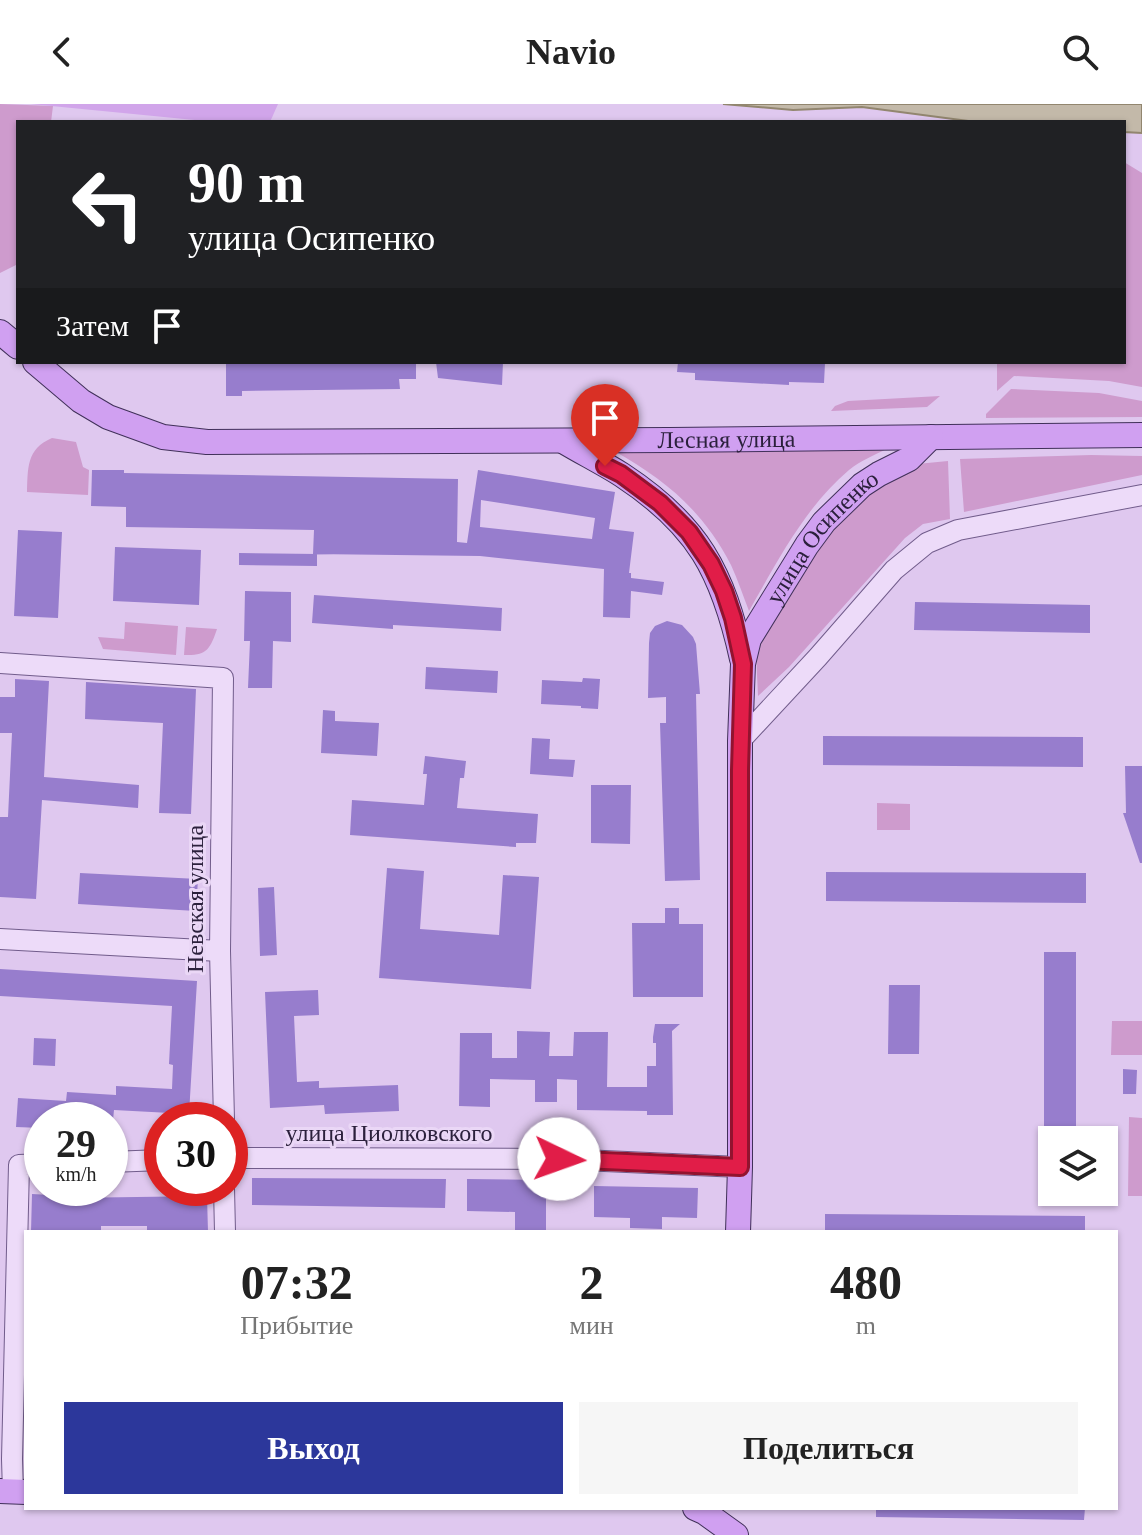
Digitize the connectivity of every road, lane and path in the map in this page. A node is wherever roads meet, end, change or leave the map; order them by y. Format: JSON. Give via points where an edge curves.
{"nodes":[{"id":1,"x":0,"y":332,"type":"edge"},
{"id":2,"x":16,"y":345,"type":"edge"},
{"id":3,"x":37,"y":364,"type":"edge"},
{"id":4,"x":1142,"y":435,"type":"edge"},
{"id":5,"x":931,"y":437,"type":"junction"},
{"id":6,"x":561,"y":440,"type":"junction"},
{"id":7,"x":1142,"y":495,"type":"edge"},
{"id":8,"x":0,"y":663,"type":"edge"},
{"id":9,"x":743,"y":664,"type":"junction"},
{"id":10,"x":740,"y":741,"type":"junction"},
{"id":11,"x":0,"y":939,"type":"edge"},
{"id":12,"x":220,"y":951,"type":"junction"},
{"id":13,"x":224,"y":1102,"type":"edge"},
{"id":14,"x":248,"y":1158,"type":"edge"},
{"id":15,"x":24,"y":1165,"type":"edge"},
{"id":16,"x":740,"y":1167,"type":"junction"},
{"id":17,"x":224,"y":1206,"type":"edge"},
{"id":18,"x":225,"y":1230,"type":"edge"},
{"id":19,"x":738,"y":1230,"type":"edge"},
{"id":20,"x":13,"y":1492,"type":"edge"},
{"id":21,"x":700,"y":1510,"type":"edge"},
{"id":22,"x":730,"y":1529,"type":"edge"}],
"edges":[{"from":1,"to":2,"type":"main road"},
{"from":3,"to":6,"type":"main road","name":"Лесная улица","via":[[108,417],[163,437],[312,443]]},
{"from":4,"to":5,"type":"main road","name":"Лесная улица"},
{"from":5,"to":6,"type":"main road","name":"Лесная улица"},
{"from":5,"to":9,"type":"main road","name":"улица Осипенко","via":[[909,459],[862,485],[824,522],[749,639]]},
{"from":6,"to":9,"type":"main road","name":"улица Осипенко","via":[[631,481],[689,532],[724,591]]},
{"from":7,"to":10,"type":"street","via":[[958,530],[927,543],[894,570]]},
{"from":8,"to":12,"type":"street","name":"Невская улица","via":[[223,678]]},
{"from":9,"to":10,"type":"main road","name":"улица Осипенко"},
{"from":10,"to":16,"type":"main road","name":"улица Осипенко"},
{"from":11,"to":12,"type":"street"},
{"from":12,"to":13,"type":"street","name":"Невская улица"},
{"from":14,"to":16,"type":"street","name":"улица Циолковского","via":[[559,1159]]},
{"from":15,"to":20,"type":"street","via":[[19,1165]]},
{"from":16,"to":19,"type":"main road","name":"улица Осипенко"},
{"from":17,"to":18,"type":"street"},
{"from":21,"to":22,"type":"main road"}]}
